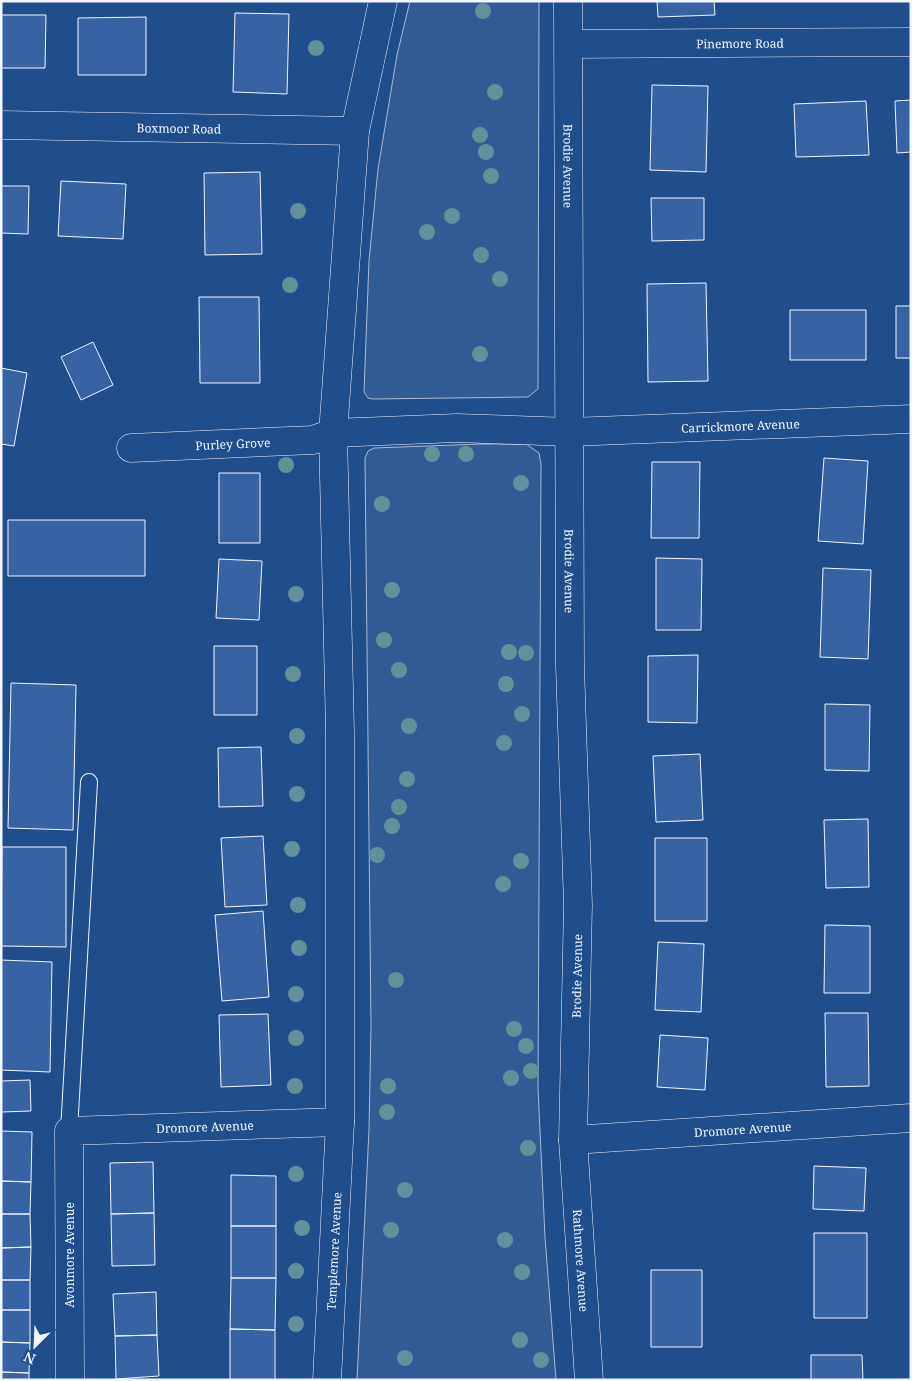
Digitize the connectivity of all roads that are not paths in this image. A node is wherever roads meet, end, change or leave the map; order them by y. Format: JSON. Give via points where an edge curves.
{"nodes":[{"id":1,"x":383,"y":1,"type":"edge"},
{"id":2,"x":568,"y":1,"type":"edge"},
{"id":3,"x":911,"y":42,"type":"edge"},
{"id":4,"x":569,"y":44,"type":"junction"},
{"id":5,"x":1,"y":125,"type":"edge"},
{"id":6,"x":356,"y":131,"type":"junction"},
{"id":7,"x":911,"y":419,"type":"edge"},
{"id":8,"x":570,"y":432,"type":"junction"},
{"id":9,"x":333,"y":433,"type":"junction"},
{"id":10,"x":131,"y":448,"type":"dead end"},
{"id":11,"x":90,"y":782,"type":"dead end"},
{"id":12,"x":911,"y":1118,"type":"edge"},
{"id":13,"x":340,"y":1122,"type":"junction"},
{"id":14,"x":69,"y":1131,"type":"junction"},
{"id":15,"x":573,"y":1140,"type":"junction"},
{"id":16,"x":70,"y":1380,"type":"edge"},
{"id":17,"x":327,"y":1380,"type":"edge"},
{"id":18,"x":589,"y":1380,"type":"edge"}],
"edges":[{"from":1,"to":6,"type":"street"},
{"from":2,"to":4,"type":"street","name":"Brodie Avenue"},
{"from":3,"to":4,"type":"street","name":"Pinemore Road"},
{"from":4,"to":8,"type":"street","name":"Brodie Avenue"},
{"from":5,"to":6,"type":"street","name":"Boxmoor Road"},
{"from":6,"to":9,"type":"street"},
{"from":7,"to":8,"type":"street","name":"Carrickmore Avenue"},
{"from":8,"to":9,"type":"street","name":"Carrickmore Avenue","via":[[457,428]]},
{"from":8,"to":15,"type":"street","name":"Brodie Avenue","via":[[570,666],[578,905]]},
{"from":9,"to":10,"type":"street","name":"Purley Grove","via":[[313,440]]},
{"from":9,"to":13,"type":"street","via":[[340,732]]},
{"from":11,"to":14,"type":"lane"},
{"from":12,"to":15,"type":"street","name":"Dromore Avenue"},
{"from":13,"to":14,"type":"street","name":"Dromore Avenue"},
{"from":13,"to":17,"type":"street","name":"Templemore Avenue"},
{"from":14,"to":16,"type":"street","name":"Avonmore Avenue"},
{"from":15,"to":18,"type":"street","name":"Rathmore Avenue"}]}
